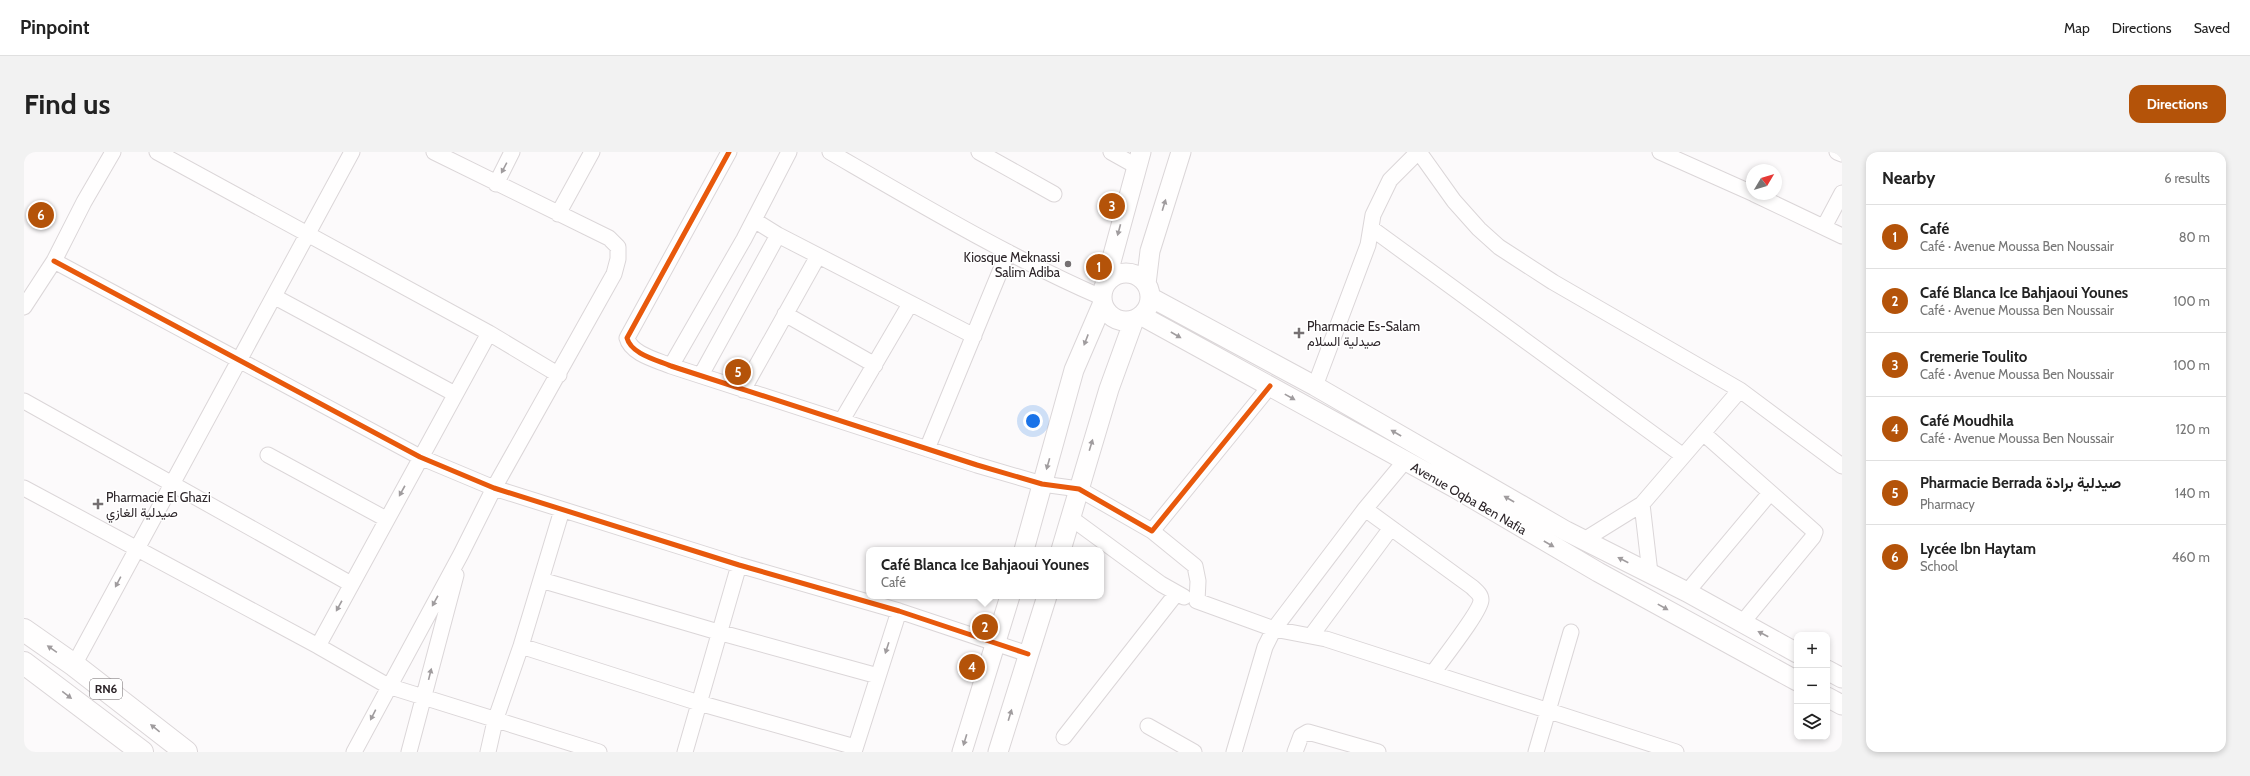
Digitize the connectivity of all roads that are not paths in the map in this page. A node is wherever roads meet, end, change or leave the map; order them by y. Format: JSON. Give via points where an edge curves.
{"nodes":[{"id":1,"x":113,"y":152,"type":"edge"},
{"id":2,"x":157,"y":152,"type":"edge"},
{"id":3,"x":352,"y":152,"type":"edge"},
{"id":4,"x":434,"y":152,"type":"edge"},
{"id":5,"x":512,"y":152,"type":"edge"},
{"id":6,"x":592,"y":152,"type":"edge"},
{"id":7,"x":729,"y":152,"type":"edge"},
{"id":8,"x":789,"y":152,"type":"edge"},
{"id":9,"x":830,"y":152,"type":"edge"},
{"id":10,"x":979,"y":152,"type":"edge"},
{"id":11,"x":1111,"y":152,"type":"edge"},
{"id":12,"x":1180,"y":152,"type":"edge"},
{"id":13,"x":1419,"y":152,"type":"edge"},
{"id":14,"x":1660,"y":152,"type":"edge"},
{"id":15,"x":1837,"y":152,"type":"edge"},
{"id":16,"x":1842,"y":154,"type":"edge"},
{"id":17,"x":1139,"y":159,"type":"edge"},
{"id":18,"x":496,"y":184,"type":"junction"},
{"id":19,"x":1746,"y":191,"type":"edge"},
{"id":20,"x":1842,"y":193,"type":"edge"},
{"id":21,"x":1054,"y":194,"type":"dead end"},
{"id":22,"x":1766,"y":200,"type":"edge"},
{"id":23,"x":558,"y":214,"type":"junction"},
{"id":24,"x":754,"y":220,"type":"junction"},
{"id":25,"x":1824,"y":227,"type":"junction"},
{"id":26,"x":1371,"y":228,"type":"junction"},
{"id":27,"x":308,"y":235,"type":"junction"},
{"id":28,"x":778,"y":235,"type":"junction"},
{"id":29,"x":1842,"y":236,"type":"edge"},
{"id":30,"x":1008,"y":252,"type":"junction"},
{"id":31,"x":818,"y":256,"type":"junction"},
{"id":32,"x":54,"y":261,"type":"junction"},
{"id":33,"x":1148,"y":291,"type":"junction"},
{"id":34,"x":1103,"y":295,"type":"junction"},
{"id":35,"x":275,"y":297,"type":"junction"},
{"id":36,"x":910,"y":304,"type":"junction"},
{"id":37,"x":24,"y":307,"type":"edge"},
{"id":38,"x":785,"y":314,"type":"junction"},
{"id":39,"x":1138,"y":318,"type":"junction"},
{"id":40,"x":489,"y":333,"type":"junction"},
{"id":41,"x":974,"y":336,"type":"junction"},
{"id":42,"x":239,"y":361,"type":"junction"},
{"id":43,"x":874,"y":365,"type":"junction"},
{"id":44,"x":671,"y":366,"type":"junction"},
{"id":45,"x":559,"y":375,"type":"junction"},
{"id":46,"x":701,"y":375,"type":"junction"},
{"id":47,"x":1270,"y":386,"type":"junction"},
{"id":48,"x":1315,"y":386,"type":"junction"},
{"id":49,"x":743,"y":390,"type":"junction"},
{"id":50,"x":1740,"y":390,"type":"junction"},
{"id":51,"x":455,"y":394,"type":"junction"},
{"id":52,"x":24,"y":401,"type":"edge"},
{"id":53,"x":842,"y":420,"type":"junction"},
{"id":54,"x":1703,"y":433,"type":"junction"},
{"id":55,"x":927,"y":449,"type":"junction"},
{"id":56,"x":268,"y":455,"type":"dead end"},
{"id":57,"x":1682,"y":455,"type":"junction"},
{"id":58,"x":420,"y":457,"type":"junction"},
{"id":59,"x":1405,"y":461,"type":"junction"},
{"id":60,"x":1842,"y":466,"type":"edge"},
{"id":61,"x":172,"y":484,"type":"junction"},
{"id":62,"x":1042,"y":484,"type":"junction"},
{"id":63,"x":24,"y":488,"type":"edge"},
{"id":64,"x":494,"y":488,"type":"junction"},
{"id":65,"x":1078,"y":489,"type":"junction"},
{"id":66,"x":1770,"y":493,"type":"junction"},
{"id":67,"x":1642,"y":504,"type":"junction"},
{"id":68,"x":1365,"y":509,"type":"junction"},
{"id":69,"x":562,"y":510,"type":"junction"},
{"id":70,"x":1071,"y":518,"type":"junction"},
{"id":71,"x":386,"y":519,"type":"junction"},
{"id":72,"x":1392,"y":528,"type":"junction"},
{"id":73,"x":1152,"y":532,"type":"junction"},
{"id":74,"x":1584,"y":540,"type":"junction"},
{"id":75,"x":1025,"y":547,"type":"edge"},
{"id":76,"x":1062,"y":547,"type":"edge"},
{"id":77,"x":137,"y":548,"type":"junction"},
{"id":78,"x":461,"y":554,"type":"junction"},
{"id":79,"x":740,"y":565,"type":"junction"},
{"id":80,"x":1650,"y":573,"type":"junction"},
{"id":81,"x":541,"y":580,"type":"junction"},
{"id":82,"x":351,"y":584,"type":"junction"},
{"id":83,"x":1687,"y":592,"type":"junction"},
{"id":84,"x":1176,"y":594,"type":"junction"},
{"id":85,"x":1009,"y":599,"type":"edge"},
{"id":86,"x":1046,"y":599,"type":"edge"},
{"id":87,"x":1197,"y":601,"type":"junction"},
{"id":88,"x":899,"y":611,"type":"junction"},
{"id":89,"x":1742,"y":623,"type":"junction"},
{"id":90,"x":1274,"y":629,"type":"junction"},
{"id":91,"x":24,"y":630,"type":"edge"},
{"id":92,"x":718,"y":632,"type":"junction"},
{"id":93,"x":1571,"y":632,"type":"dead end"},
{"id":94,"x":1312,"y":636,"type":"junction"},
{"id":95,"x":995,"y":645,"type":"junction"},
{"id":96,"x":318,"y":646,"type":"junction"},
{"id":97,"x":521,"y":646,"type":"junction"},
{"id":98,"x":1794,"y":651,"type":"edge"},
{"id":99,"x":1028,"y":654,"type":"junction"},
{"id":100,"x":24,"y":664,"type":"edge"},
{"id":101,"x":74,"y":665,"type":"junction"},
{"id":102,"x":1830,"y":672,"type":"edge"},
{"id":103,"x":1433,"y":673,"type":"junction"},
{"id":104,"x":878,"y":676,"type":"junction"},
{"id":105,"x":1842,"y":678,"type":"edge"},
{"id":106,"x":1794,"y":679,"type":"edge"},
{"id":107,"x":388,"y":686,"type":"junction"},
{"id":108,"x":424,"y":698,"type":"junction"},
{"id":109,"x":1830,"y":699,"type":"edge"},
{"id":110,"x":699,"y":703,"type":"junction"},
{"id":111,"x":1842,"y":705,"type":"edge"},
{"id":112,"x":1548,"y":710,"type":"junction"},
{"id":113,"x":495,"y":721,"type":"junction"},
{"id":114,"x":1148,"y":726,"type":"dead end"},
{"id":115,"x":1064,"y":737,"type":"dead end"},
{"id":116,"x":854,"y":749,"type":"edge"},
{"id":117,"x":142,"y":752,"type":"edge"},
{"id":118,"x":186,"y":752,"type":"edge"},
{"id":119,"x":354,"y":752,"type":"edge"},
{"id":120,"x":409,"y":752,"type":"edge"},
{"id":121,"x":488,"y":752,"type":"edge"},
{"id":122,"x":599,"y":752,"type":"edge"},
{"id":123,"x":685,"y":752,"type":"edge"},
{"id":124,"x":962,"y":752,"type":"edge"},
{"id":125,"x":998,"y":752,"type":"edge"},
{"id":126,"x":1194,"y":752,"type":"edge"},
{"id":127,"x":1234,"y":752,"type":"edge"},
{"id":128,"x":1295,"y":752,"type":"edge"},
{"id":129,"x":1378,"y":752,"type":"edge"},
{"id":130,"x":1536,"y":752,"type":"edge"},
{"id":131,"x":1676,"y":752,"type":"edge"}],
"edges":[{"from":1,"to":32,"type":"street"},
{"from":2,"to":27,"type":"street"},
{"from":3,"to":27,"type":"street"},
{"from":4,"to":18,"type":"street"},
{"from":5,"to":18,"type":"street","one_way":true},
{"from":6,"to":23,"type":"street"},
{"from":7,"to":44,"type":"street","via":[[627,338],[634,349]]},
{"from":8,"to":24,"type":"street"},
{"from":9,"to":30,"type":"street"},
{"from":10,"to":21,"type":"street"},
{"from":11,"to":17,"type":"street"},
{"from":33,"to":12,"type":"street","one_way":true,"via":[[1150,251]]},
{"from":13,"to":26,"type":"street","via":[[1390,180],[1373,215]]},
{"from":13,"to":50,"type":"street","via":[[1454,201],[1479,229],[1504,251]]},
{"from":14,"to":19,"type":"street"},
{"from":15,"to":16,"type":"street"},
{"from":17,"to":34,"type":"street","one_way":true},
{"from":18,"to":23,"type":"street"},
{"from":20,"to":25,"type":"street"},
{"from":22,"to":25,"type":"street"},
{"from":23,"to":45,"type":"street","via":[[609,238],[618,247],[614,274]]},
{"from":24,"to":28,"type":"street"},
{"from":24,"to":44,"type":"street"},
{"from":25,"to":29,"type":"street"},
{"from":26,"to":48,"type":"street","via":[[1368,245]]},
{"from":26,"to":57,"type":"street"},
{"from":27,"to":35,"type":"street"},
{"from":27,"to":40,"type":"street"},
{"from":28,"to":31,"type":"street"},
{"from":28,"to":46,"type":"street"},
{"from":30,"to":34,"type":"street","via":[[1063,280]]},
{"from":30,"to":41,"type":"street"},
{"from":31,"to":36,"type":"street"},
{"from":31,"to":38,"type":"street"},
{"from":32,"to":37,"type":"street"},
{"from":32,"to":42,"type":"street"},
{"from":33,"to":34,"type":"street","via":[[1141,278],[1125,272],[1117,274]]},
{"from":33,"to":39,"type":"street","via":[[1146,311]]},
{"from":33,"to":48,"type":"street","name":"Avenue Oqba Ben Nafia"},
{"from":34,"to":39,"type":"street","via":[[1106,312],[1119,321]]},
{"from":34,"to":62,"type":"street","one_way":true,"via":[[1074,370]]},
{"from":35,"to":42,"type":"street"},
{"from":35,"to":51,"type":"street"},
{"from":36,"to":41,"type":"street"},
{"from":36,"to":43,"type":"street"},
{"from":38,"to":43,"type":"street"},
{"from":38,"to":49,"type":"street"},
{"from":39,"to":47,"type":"street","name":"Avenue Oqba Ben Nafia","one_way":true},
{"from":65,"to":39,"type":"street","one_way":true,"via":[[1108,389]]},
{"from":40,"to":45,"type":"street"},
{"from":40,"to":51,"type":"street"},
{"from":41,"to":55,"type":"street"},
{"from":42,"to":58,"type":"street"},
{"from":42,"to":61,"type":"street"},
{"from":43,"to":53,"type":"street"},
{"from":44,"to":46,"type":"street"},
{"from":45,"to":64,"type":"street"},
{"from":46,"to":49,"type":"street"},
{"from":47,"to":59,"type":"street","name":"Avenue Oqba Ben Nafia","one_way":true},
{"from":47,"to":73,"type":"street"},
{"from":74,"to":48,"type":"street","name":"Avenue Oqba Ben Nafia","one_way":true},
{"from":49,"to":53,"type":"street"},
{"from":50,"to":54,"type":"street"},
{"from":50,"to":60,"type":"street"},
{"from":51,"to":58,"type":"street"},
{"from":52,"to":61,"type":"street"},
{"from":53,"to":55,"type":"street"},
{"from":54,"to":57,"type":"street"},
{"from":54,"to":66,"type":"street"},
{"from":55,"to":62,"type":"street"},
{"from":56,"to":71,"type":"street"},
{"from":57,"to":67,"type":"street"},
{"from":58,"to":64,"type":"street"},
{"from":58,"to":71,"type":"street","one_way":true},
{"from":59,"to":68,"type":"street"},
{"from":59,"to":106,"type":"street","name":"Avenue Oqba Ben Nafia","one_way":true,"via":[[1598,572]]},
{"from":61,"to":77,"type":"street"},
{"from":61,"to":82,"type":"street"},
{"from":62,"to":65,"type":"street"},
{"from":62,"to":75,"type":"street"},
{"from":63,"to":77,"type":"street"},
{"from":64,"to":69,"type":"street"},
{"from":64,"to":78,"type":"street"},
{"from":65,"to":70,"type":"street"},
{"from":65,"to":73,"type":"street"},
{"from":66,"to":83,"type":"street"},
{"from":66,"to":89,"type":"street","via":[[1815,532]]},
{"from":67,"to":74,"type":"street"},
{"from":67,"to":80,"type":"street"},
{"from":68,"to":72,"type":"street"},
{"from":68,"to":90,"type":"street"},
{"from":69,"to":79,"type":"street"},
{"from":69,"to":81,"type":"street"},
{"from":70,"to":76,"type":"street"},
{"from":70,"to":84,"type":"street"},
{"from":71,"to":82,"type":"street"},
{"from":72,"to":94,"type":"street"},
{"from":72,"to":103,"type":"street","via":[[1472,587],[1480,596],[1481,601],[1474,615]]},
{"from":73,"to":87,"type":"street","via":[[1195,566],[1198,582]]},
{"from":80,"to":74,"type":"street","name":"Avenue Oqba Ben Nafia","one_way":true},
{"from":77,"to":96,"type":"street"},
{"from":77,"to":101,"type":"street","one_way":true},
{"from":78,"to":107,"type":"street","one_way":true},
{"from":108,"to":78,"type":"street","one_way":true},
{"from":79,"to":88,"type":"street"},
{"from":79,"to":92,"type":"street"},
{"from":80,"to":83,"type":"street","name":"Avenue Oqba Ben Nafia"},
{"from":81,"to":92,"type":"street"},
{"from":81,"to":97,"type":"street"},
{"from":82,"to":96,"type":"street","one_way":true},
{"from":83,"to":89,"type":"street","name":"Avenue Oqba Ben Nafia"},
{"from":84,"to":87,"type":"street"},
{"from":84,"to":115,"type":"street"},
{"from":85,"to":95,"type":"street"},
{"from":86,"to":99,"type":"street"},
{"from":87,"to":90,"type":"street"},
{"from":88,"to":95,"type":"street"},
{"from":88,"to":104,"type":"street","one_way":true},
{"from":98,"to":89,"type":"street","name":"Avenue Oqba Ben Nafia","one_way":true},
{"from":90,"to":94,"type":"street"},
{"from":90,"to":127,"type":"street","via":[[1265,647]]},
{"from":101,"to":91,"type":"main road","number":"RN6","one_way":true},
{"from":92,"to":104,"type":"street"},
{"from":92,"to":110,"type":"street"},
{"from":93,"to":112,"type":"street"},
{"from":94,"to":103,"type":"street"},
{"from":95,"to":99,"type":"street"},
{"from":95,"to":124,"type":"street","one_way":true},
{"from":96,"to":107,"type":"street"},
{"from":97,"to":110,"type":"street"},
{"from":97,"to":113,"type":"street"},
{"from":125,"to":99,"type":"street","one_way":true},
{"from":100,"to":117,"type":"main road","number":"RN6","one_way":true},
{"from":118,"to":101,"type":"main road","number":"RN6","one_way":true},
{"from":102,"to":105,"type":"street"},
{"from":103,"to":112,"type":"street"},
{"from":104,"to":116,"type":"street"},
{"from":107,"to":108,"type":"street"},
{"from":107,"to":119,"type":"street","one_way":true},
{"from":108,"to":113,"type":"street"},
{"from":108,"to":120,"type":"street"},
{"from":109,"to":111,"type":"street"},
{"from":110,"to":116,"type":"street"},
{"from":110,"to":123,"type":"street"},
{"from":112,"to":130,"type":"street"},
{"from":112,"to":131,"type":"street"},
{"from":113,"to":121,"type":"street"},
{"from":113,"to":122,"type":"street"},
{"from":114,"to":126,"type":"street"},
{"from":128,"to":129,"type":"street","via":[[1301,736],[1308,732]]}]}
